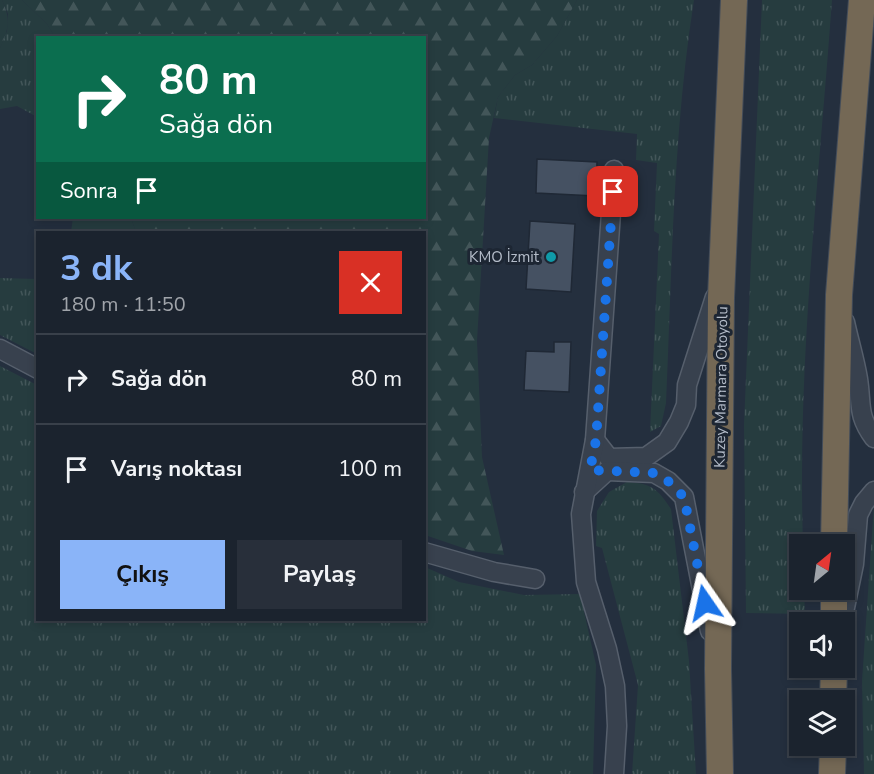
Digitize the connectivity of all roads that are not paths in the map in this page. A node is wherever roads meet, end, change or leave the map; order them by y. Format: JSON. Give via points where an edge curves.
{"nodes":[{"id":1,"x":734,"y":0,"type":"edge"},
{"id":2,"x":862,"y":0,"type":"edge"},
{"id":3,"x":614,"y":170,"type":"dead end"},
{"id":4,"x":723,"y":272,"type":"junction"},
{"id":5,"x":839,"y":295,"type":"junction"},
{"id":6,"x":0,"y":349,"type":"edge"},
{"id":7,"x":36,"y":368,"type":"edge"},
{"id":8,"x":874,"y":438,"type":"edge"},
{"id":9,"x":599,"y":459,"type":"junction"},
{"id":10,"x":874,"y":491,"type":"edge"},
{"id":11,"x":834,"y":534,"type":"edge"},
{"id":12,"x":426,"y":553,"type":"edge"},
{"id":13,"x":535,"y":579,"type":"dead end"},
{"id":14,"x":844,"y":612,"type":"edge"},
{"id":15,"x":718,"y":669,"type":"junction"},
{"id":16,"x":833,"y":756,"type":"edge"},
{"id":17,"x":614,"y":774,"type":"edge"},
{"id":18,"x":720,"y":774,"type":"edge"},
{"id":19,"x":832,"y":774,"type":"edge"}],
"edges":[{"from":1,"to":4,"type":"highway","name":"Kuzey Marmara Otoyolu"},
{"from":2,"to":5,"type":"highway"},
{"from":3,"to":9,"type":"lane"},
{"from":4,"to":9,"type":"lane","via":[[687,385],[686,405],[668,442],[645,457]]},
{"from":4,"to":15,"type":"highway","name":"Kuzey Marmara Otoyolu"},
{"from":5,"to":8,"type":"lane","via":[[858,380],[860,409]]},
{"from":5,"to":11,"type":"highway"},
{"from":6,"to":7,"type":"lane"},
{"from":9,"to":15,"type":"lane","via":[[654,473],[684,497]]},
{"from":9,"to":17,"type":"lane","via":[[584,492],[581,514],[585,582],[615,686]]},
{"from":10,"to":14,"type":"lane","via":[[858,515],[854,564]]},
{"from":12,"to":13,"type":"lane"},
{"from":15,"to":18,"type":"highway","name":"Kuzey Marmara Otoyolu"},
{"from":16,"to":19,"type":"highway"}]}
